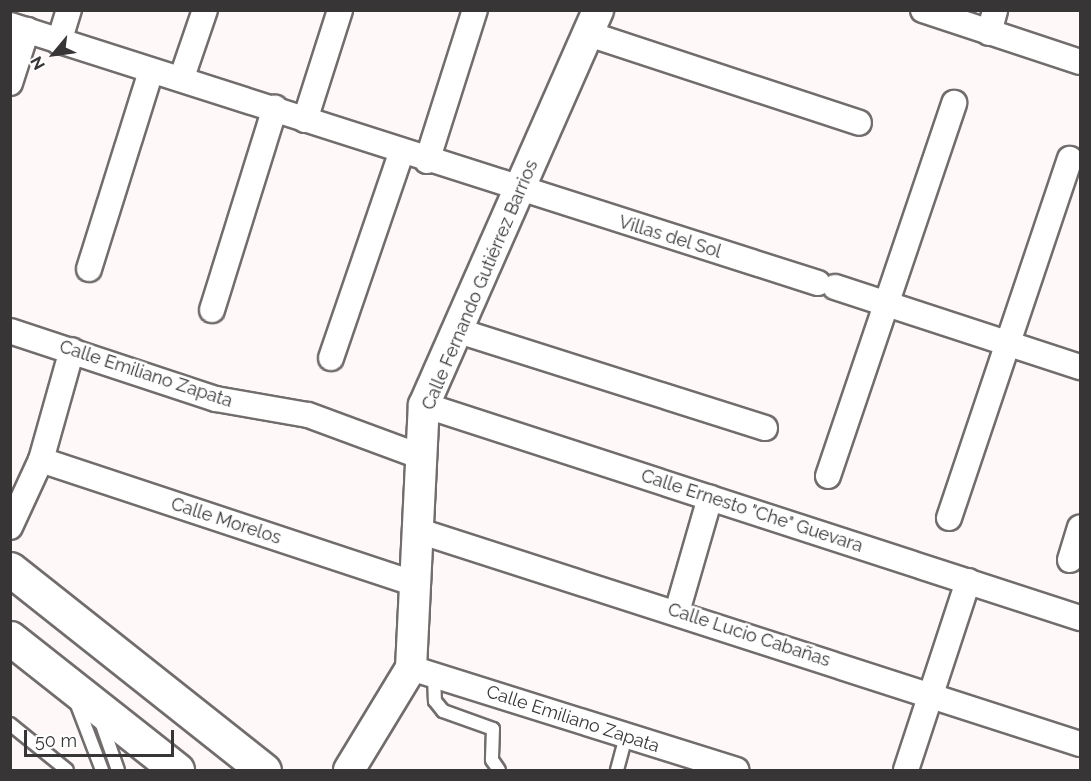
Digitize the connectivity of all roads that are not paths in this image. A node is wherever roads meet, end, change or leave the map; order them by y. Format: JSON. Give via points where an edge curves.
{"nodes":[{"id":1,"x":69,"y":10,"type":"edge"},
{"id":2,"x":205,"y":10,"type":"edge"},
{"id":3,"x":340,"y":10,"type":"edge"},
{"id":4,"x":474,"y":10,"type":"edge"},
{"id":5,"x":923,"y":10,"type":"edge"},
{"id":6,"x":594,"y":22,"type":"edge"},
{"id":7,"x":992,"y":22,"type":"edge"},
{"id":8,"x":19,"y":27,"type":"edge"},
{"id":9,"x":59,"y":42,"type":"junction"},
{"id":10,"x":1080,"y":62,"type":"edge"},
{"id":11,"x":151,"y":71,"type":"junction"},
{"id":12,"x":182,"y":77,"type":"junction"},
{"id":13,"x":10,"y":83,"type":"edge"},
{"id":14,"x":954,"y":103,"type":"dead end"},
{"id":15,"x":275,"y":108,"type":"junction"},
{"id":16,"x":305,"y":120,"type":"junction"},
{"id":17,"x":859,"y":123,"type":"dead end"},
{"id":18,"x":401,"y":153,"type":"junction"},
{"id":19,"x":1070,"y":159,"type":"dead end"},
{"id":20,"x":427,"y":161,"type":"junction"},
{"id":21,"x":521,"y":190,"type":"junction"},
{"id":22,"x":89,"y":269,"type":"dead end"},
{"id":23,"x":883,"y":303,"type":"junction"},
{"id":24,"x":212,"y":310,"type":"dead end"},
{"id":25,"x":10,"y":331,"type":"edge"},
{"id":26,"x":459,"y":331,"type":"junction"},
{"id":27,"x":1009,"y":344,"type":"junction"},
{"id":28,"x":72,"y":350,"type":"junction"},
{"id":29,"x":331,"y":358,"type":"dead end"},
{"id":30,"x":1080,"y":368,"type":"edge"},
{"id":31,"x":424,"y":405,"type":"junction"},
{"id":32,"x":765,"y":428,"type":"dead end"},
{"id":33,"x":419,"y":456,"type":"junction"},
{"id":34,"x":40,"y":459,"type":"junction"},
{"id":35,"x":828,"y":476,"type":"dead end"},
{"id":36,"x":710,"y":498,"type":"junction"},
{"id":37,"x":949,"y":518,"type":"dead end"},
{"id":38,"x":10,"y":527,"type":"edge"},
{"id":39,"x":1080,"y":527,"type":"edge"},
{"id":40,"x":416,"y":530,"type":"junction"},
{"id":41,"x":1070,"y":560,"type":"dead end"},
{"id":42,"x":10,"y":569,"type":"edge"},
{"id":43,"x":968,"y":581,"type":"junction"},
{"id":44,"x":412,"y":583,"type":"junction"},
{"id":45,"x":677,"y":612,"type":"junction"},
{"id":46,"x":1080,"y":618,"type":"edge"},
{"id":47,"x":10,"y":638,"type":"edge"},
{"id":48,"x":423,"y":672,"type":"junction"},
{"id":49,"x":83,"y":696,"type":"junction"},
{"id":50,"x":932,"y":696,"type":"junction"},
{"id":51,"x":10,"y":724,"type":"edge"},
{"id":52,"x":626,"y":736,"type":"junction"},
{"id":53,"x":1080,"y":744,"type":"edge"},
{"id":54,"x":67,"y":771,"type":"edge"},
{"id":55,"x":102,"y":771,"type":"edge"},
{"id":56,"x":118,"y":771,"type":"edge"},
{"id":57,"x":177,"y":771,"type":"edge"},
{"id":58,"x":264,"y":771,"type":"edge"},
{"id":59,"x":349,"y":771,"type":"edge"},
{"id":60,"x":499,"y":771,"type":"edge"},
{"id":61,"x":617,"y":771,"type":"edge"},
{"id":62,"x":736,"y":771,"type":"edge"},
{"id":63,"x":906,"y":771,"type":"edge"}],
"edges":[{"from":1,"to":9,"type":"street"},
{"from":2,"to":12,"type":"street"},
{"from":3,"to":16,"type":"street"},
{"from":4,"to":20,"type":"street"},
{"from":5,"to":7,"type":"street"},
{"from":6,"to":17,"type":"street"},
{"from":6,"to":21,"type":"street","name":"Calle Fernando Gutiérrez Barrios"},
{"from":7,"to":10,"type":"street"},
{"from":8,"to":9,"type":"street","name":"Villas del Sol"},
{"from":8,"to":13,"type":"street"},
{"from":9,"to":11,"type":"street","name":"Villas del Sol"},
{"from":11,"to":12,"type":"street","name":"Villas del Sol"},
{"from":11,"to":22,"type":"street"},
{"from":12,"to":15,"type":"street","name":"Villas del Sol"},
{"from":14,"to":23,"type":"street"},
{"from":15,"to":16,"type":"street","name":"Villas del Sol"},
{"from":15,"to":24,"type":"street"},
{"from":16,"to":18,"type":"street","name":"Villas del Sol"},
{"from":18,"to":20,"type":"street","name":"Villas del Sol"},
{"from":18,"to":29,"type":"street"},
{"from":19,"to":27,"type":"street"},
{"from":20,"to":21,"type":"street","name":"Villas del Sol"},
{"from":21,"to":23,"type":"street","name":"Villas del Sol"},
{"from":21,"to":26,"type":"street","name":"Calle Fernando Gutiérrez Barrios"},
{"from":23,"to":27,"type":"street","name":"Villas del Sol"},
{"from":23,"to":35,"type":"street"},
{"from":25,"to":28,"type":"street","name":"Calle Emiliano Zapata"},
{"from":26,"to":31,"type":"street","name":"Calle Fernando Gutiérrez Barrios"},
{"from":26,"to":32,"type":"street"},
{"from":27,"to":30,"type":"street","name":"Villas del Sol"},
{"from":27,"to":37,"type":"street"},
{"from":28,"to":33,"type":"street","name":"Calle Emiliano Zapata","via":[[216,399],[308,415]]},
{"from":28,"to":34,"type":"street"},
{"from":31,"to":33,"type":"street","name":"Calle Fernando Gutiérrez Barrios"},
{"from":31,"to":36,"type":"street","name":"Calle Ernesto \"Che\" Guevara"},
{"from":33,"to":40,"type":"street","name":"Calle Fernando Gutiérrez Barrios"},
{"from":34,"to":38,"type":"street"},
{"from":34,"to":44,"type":"street","name":"Calle Morelos"},
{"from":36,"to":43,"type":"street","name":"Calle Ernesto \"Che\" Guevara"},
{"from":36,"to":45,"type":"street"},
{"from":39,"to":41,"type":"street"},
{"from":40,"to":44,"type":"street","name":"Calle Fernando Gutiérrez Barrios"},
{"from":40,"to":45,"type":"street","name":"Calle Lucio Cabañas"},
{"from":42,"to":58,"type":"highway"},
{"from":43,"to":46,"type":"street","name":"Calle Ernesto \"Che\" Guevara"},
{"from":43,"to":50,"type":"street"},
{"from":44,"to":48,"type":"street","name":"Calle Fernando Gutiérrez Barrios"},
{"from":45,"to":50,"type":"street","name":"Calle Lucio Cabañas"},
{"from":47,"to":49,"type":"highway"},
{"from":48,"to":52,"type":"street","name":"Calle Emiliano Zapata"},
{"from":48,"to":59,"type":"street"},
{"from":48,"to":60,"type":"lane","via":[[443,711],[493,729],[492,760]]},
{"from":49,"to":55,"type":"lane"},
{"from":49,"to":56,"type":"lane"},
{"from":49,"to":57,"type":"highway"},
{"from":50,"to":53,"type":"street","name":"Calle Lucio Cabañas"},
{"from":50,"to":63,"type":"street"},
{"from":51,"to":54,"type":"lane"},
{"from":52,"to":61,"type":"lane"},
{"from":52,"to":62,"type":"street","name":"Calle Emiliano Zapata"}]}
